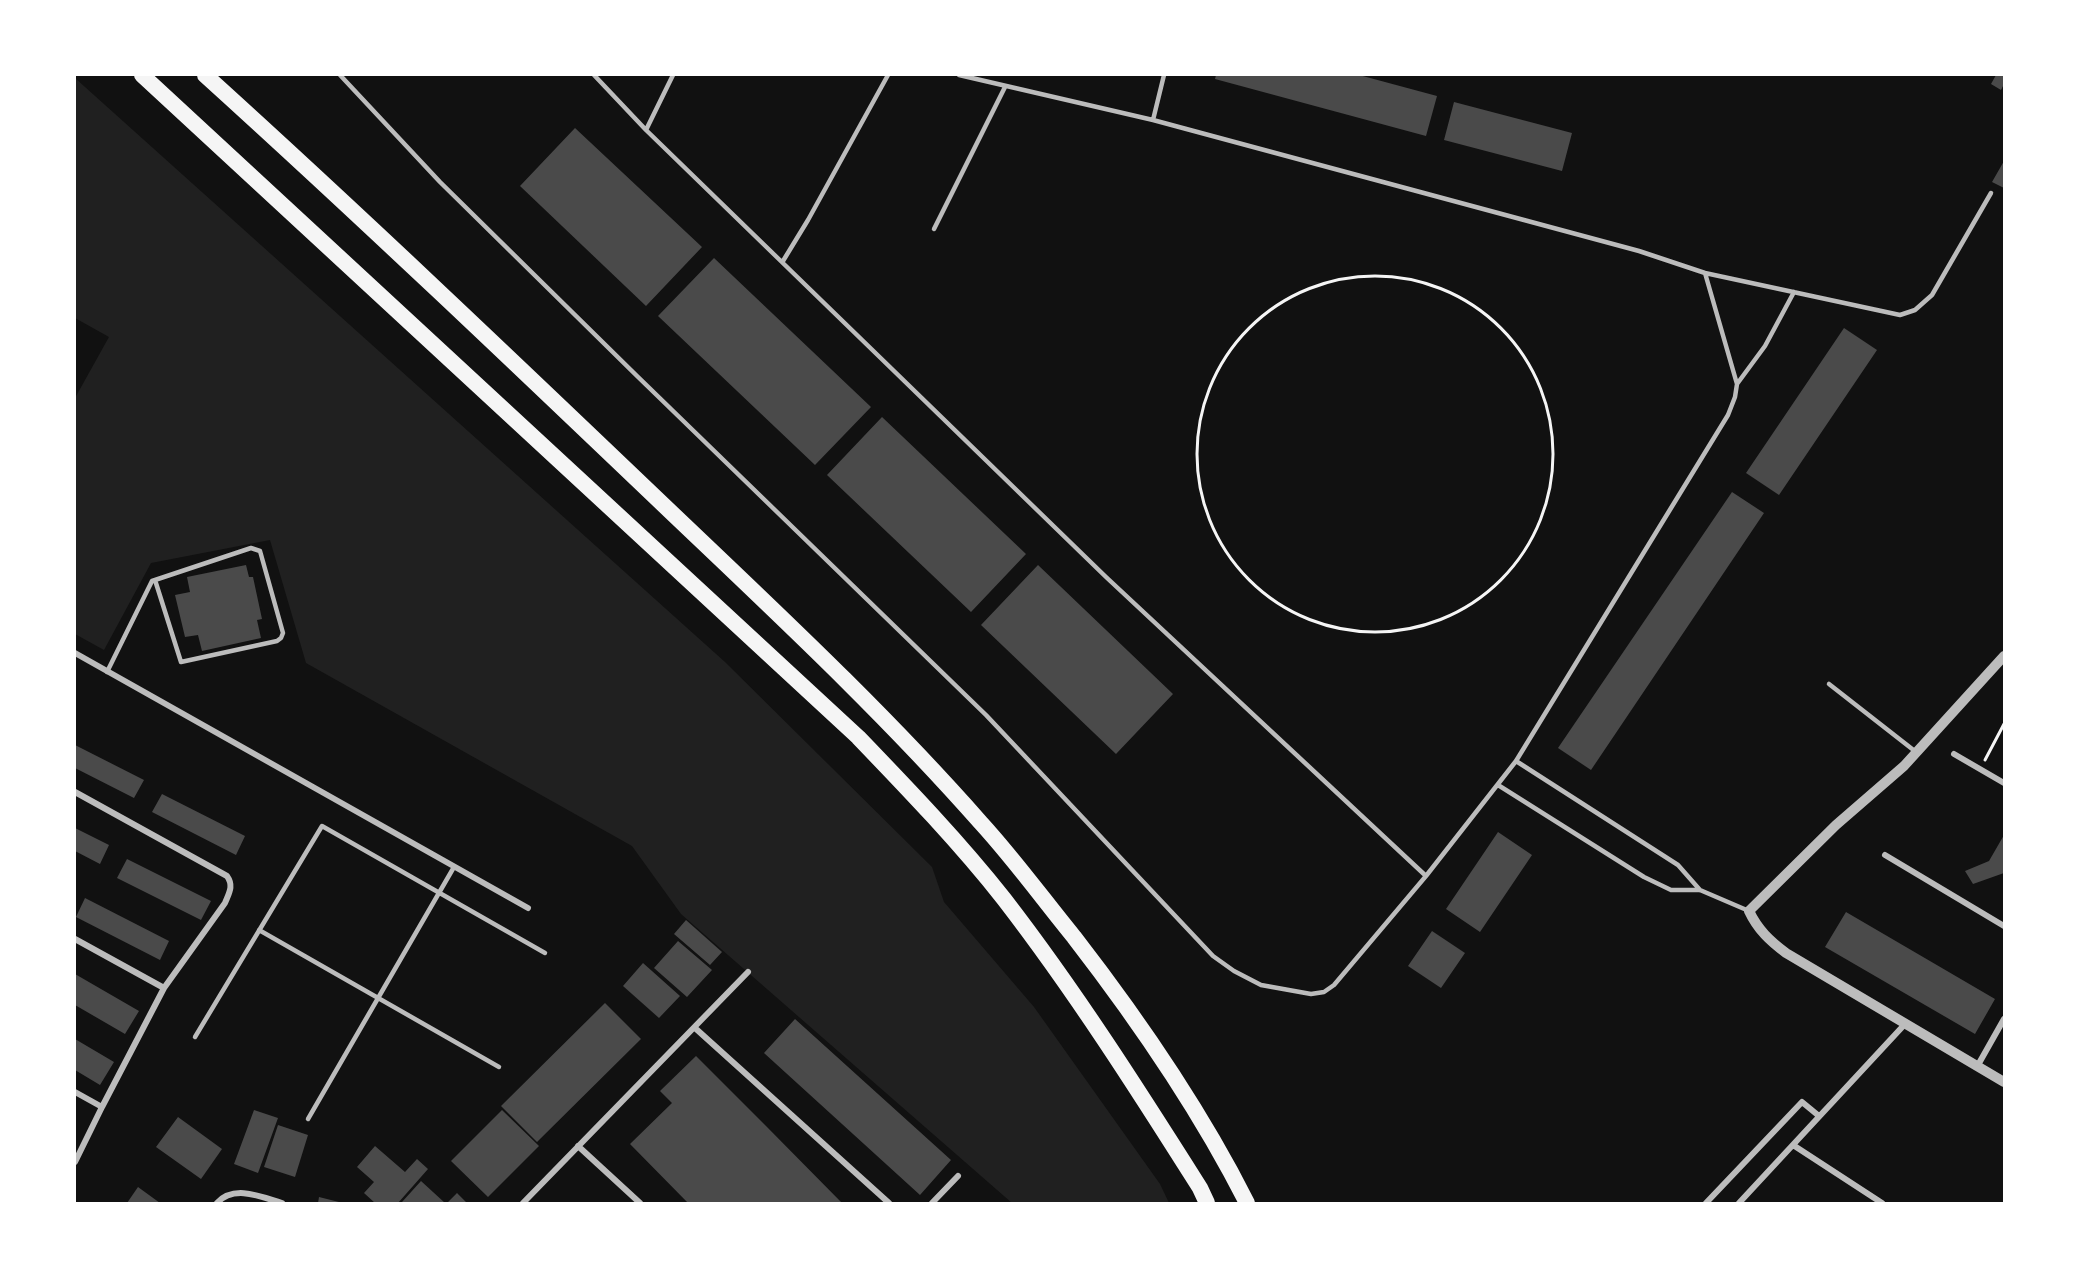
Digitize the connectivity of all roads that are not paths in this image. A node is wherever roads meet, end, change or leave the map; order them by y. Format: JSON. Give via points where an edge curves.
{"nodes":[{"id":1,"x":140,"y":75,"type":"edge"},
{"id":2,"x":205,"y":75,"type":"edge"},
{"id":3,"x":218,"y":75,"type":"edge"},
{"id":4,"x":340,"y":75,"type":"edge"},
{"id":5,"x":594,"y":75,"type":"edge"},
{"id":6,"x":673,"y":75,"type":"edge"},
{"id":7,"x":888,"y":75,"type":"edge"},
{"id":8,"x":959,"y":75,"type":"edge"},
{"id":9,"x":1164,"y":75,"type":"edge"},
{"id":10,"x":1005,"y":87,"type":"junction"},
{"id":11,"x":1153,"y":120,"type":"junction"},
{"id":12,"x":646,"y":130,"type":"junction"},
{"id":13,"x":285,"y":147,"type":"junction"},
{"id":14,"x":1991,"y":193,"type":"dead end"},
{"id":15,"x":934,"y":229,"type":"dead end"},
{"id":16,"x":783,"y":261,"type":"junction"},
{"id":17,"x":1705,"y":273,"type":"junction"},
{"id":18,"x":1794,"y":292,"type":"junction"},
{"id":19,"x":1737,"y":384,"type":"junction"},
{"id":20,"x":154,"y":580,"type":"junction"},
{"id":21,"x":75,"y":653,"type":"edge"},
{"id":22,"x":2004,"y":656,"type":"edge"},
{"id":23,"x":107,"y":672,"type":"junction"},
{"id":24,"x":1829,"y":684,"type":"dead end"},
{"id":25,"x":1916,"y":752,"type":"junction"},
{"id":26,"x":1954,"y":754,"type":"dead end"},
{"id":27,"x":1516,"y":761,"type":"junction"},
{"id":28,"x":2004,"y":783,"type":"edge"},
{"id":29,"x":1498,"y":785,"type":"junction"},
{"id":30,"x":75,"y":792,"type":"edge"},
{"id":31,"x":1885,"y":855,"type":"dead end"},
{"id":32,"x":454,"y":867,"type":"junction"},
{"id":33,"x":1426,"y":876,"type":"junction"},
{"id":34,"x":1700,"y":890,"type":"junction"},
{"id":35,"x":439,"y":892,"type":"junction"},
{"id":36,"x":528,"y":908,"type":"dead end"},
{"id":37,"x":1749,"y":911,"type":"junction"},
{"id":38,"x":2004,"y":926,"type":"edge"},
{"id":39,"x":259,"y":930,"type":"junction"},
{"id":40,"x":75,"y":939,"type":"edge"},
{"id":41,"x":545,"y":953,"type":"dead end"},
{"id":42,"x":748,"y":972,"type":"dead end"},
{"id":43,"x":164,"y":988,"type":"junction"},
{"id":44,"x":378,"y":998,"type":"junction"},
{"id":45,"x":2004,"y":1019,"type":"edge"},
{"id":46,"x":1905,"y":1024,"type":"junction"},
{"id":47,"x":695,"y":1028,"type":"junction"},
{"id":48,"x":195,"y":1037,"type":"dead end"},
{"id":49,"x":1978,"y":1065,"type":"junction"},
{"id":50,"x":499,"y":1067,"type":"dead end"},
{"id":51,"x":2004,"y":1082,"type":"edge"},
{"id":52,"x":75,"y":1092,"type":"edge"},
{"id":53,"x":102,"y":1107,"type":"junction"},
{"id":54,"x":1819,"y":1116,"type":"junction"},
{"id":55,"x":308,"y":1119,"type":"dead end"},
{"id":56,"x":1794,"y":1145,"type":"junction"},
{"id":57,"x":578,"y":1146,"type":"junction"},
{"id":58,"x":75,"y":1162,"type":"edge"},
{"id":59,"x":958,"y":1176,"type":"dead end"},
{"id":60,"x":217,"y":1203,"type":"edge"},
{"id":61,"x":282,"y":1203,"type":"edge"},
{"id":62,"x":523,"y":1203,"type":"edge"},
{"id":63,"x":640,"y":1203,"type":"edge"},
{"id":64,"x":889,"y":1203,"type":"edge"},
{"id":65,"x":932,"y":1203,"type":"edge"},
{"id":66,"x":1207,"y":1203,"type":"edge"},
{"id":67,"x":1247,"y":1203,"type":"edge"},
{"id":68,"x":1706,"y":1203,"type":"edge"},
{"id":69,"x":1738,"y":1203,"type":"edge"},
{"id":70,"x":1882,"y":1203,"type":"edge"}],
"edges":[{"from":1,"to":66,"type":"highway","via":[[858,737],[931,814],[1002,897],[1058,971],[1110,1046]]},
{"from":2,"to":13,"type":"highway"},
{"from":3,"to":13,"type":"highway"},
{"from":4,"to":33,"type":"lane","via":[[440,182],[986,715],[1213,956],[1261,985],[1311,994],[1324,992]]},
{"from":5,"to":12,"type":"lane"},
{"from":6,"to":12,"type":"lane"},
{"from":7,"to":16,"type":"lane"},
{"from":8,"to":10,"type":"lane"},
{"from":9,"to":11,"type":"lane"},
{"from":10,"to":11,"type":"lane"},
{"from":10,"to":15,"type":"lane"},
{"from":11,"to":17,"type":"lane","via":[[1639,251]]},
{"from":12,"to":16,"type":"lane"},
{"from":13,"to":67,"type":"highway","via":[[819,654],[982,824],[1151,1040]]},
{"from":14,"to":18,"type":"lane","via":[[1932,296],[1915,310],[1900,315]]},
{"from":16,"to":33,"type":"lane","via":[[1106,577]]},
{"from":17,"to":18,"type":"lane"},
{"from":17,"to":19,"type":"lane"},
{"from":18,"to":19,"type":"lane","via":[[1765,346]]},
{"from":19,"to":27,"type":"lane","via":[[1728,415]]},
{"from":20,"to":20,"type":"lane","via":[[256,549],[260,551],[278,613],[281,638],[181,662]]},
{"from":20,"to":23,"type":"lane"},
{"from":21,"to":23,"type":"street"},
{"from":22,"to":25,"type":"street"},
{"from":23,"to":32,"type":"street"},
{"from":24,"to":25,"type":"lane"},
{"from":25,"to":37,"type":"street"},
{"from":26,"to":28,"type":"street"},
{"from":27,"to":29,"type":"lane"},
{"from":27,"to":34,"type":"lane","via":[[1678,865]]},
{"from":29,"to":33,"type":"lane"},
{"from":29,"to":34,"type":"lane","via":[[1644,877],[1671,890]]},
{"from":30,"to":43,"type":"street","via":[[231,881],[225,903]]},
{"from":31,"to":38,"type":"street"},
{"from":32,"to":35,"type":"lane"},
{"from":32,"to":36,"type":"street"},
{"from":34,"to":37,"type":"lane"},
{"from":35,"to":39,"type":"lane","via":[[322,826]]},
{"from":35,"to":41,"type":"lane"},
{"from":35,"to":44,"type":"lane"},
{"from":37,"to":46,"type":"street","via":[[1766,937],[1786,953]]},
{"from":39,"to":44,"type":"lane"},
{"from":39,"to":48,"type":"lane"},
{"from":40,"to":43,"type":"street"},
{"from":42,"to":47,"type":"street"},
{"from":43,"to":53,"type":"street"},
{"from":44,"to":50,"type":"lane"},
{"from":44,"to":55,"type":"lane"},
{"from":45,"to":49,"type":"street"},
{"from":46,"to":49,"type":"street"},
{"from":46,"to":54,"type":"street"},
{"from":47,"to":57,"type":"street"},
{"from":47,"to":64,"type":"street"},
{"from":49,"to":51,"type":"street"},
{"from":52,"to":53,"type":"street"},
{"from":53,"to":58,"type":"street"},
{"from":54,"to":56,"type":"street"},
{"from":54,"to":68,"type":"street","via":[[1802,1102]]},
{"from":56,"to":69,"type":"street"},
{"from":56,"to":70,"type":"street"},
{"from":57,"to":62,"type":"street"},
{"from":57,"to":63,"type":"street"},
{"from":59,"to":65,"type":"street"},
{"from":60,"to":61,"type":"street","via":[[241,1192]]}]}
